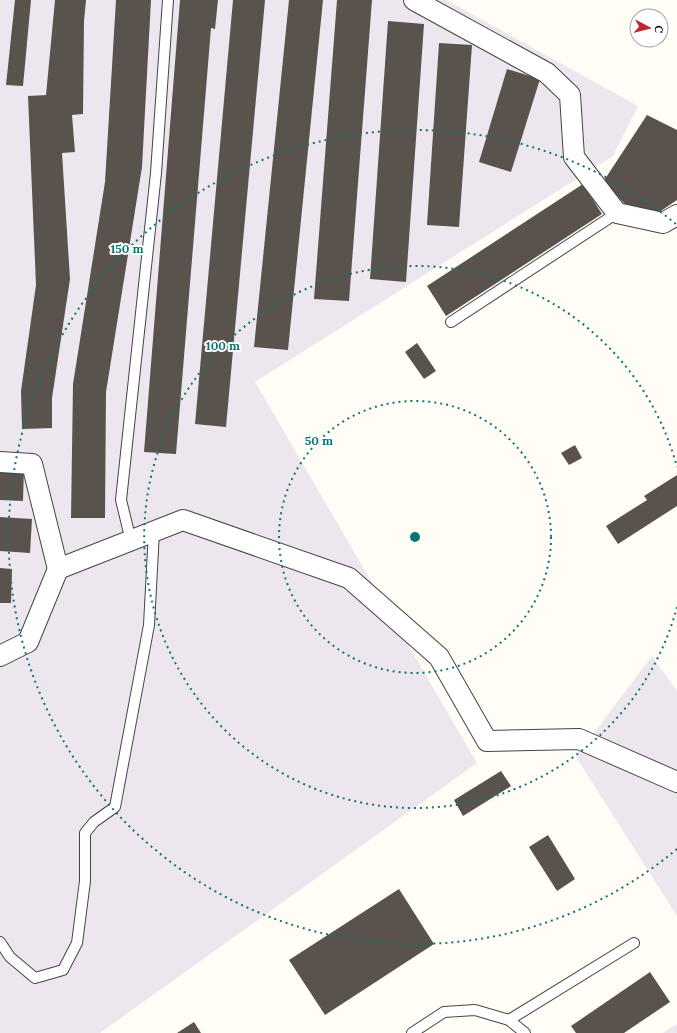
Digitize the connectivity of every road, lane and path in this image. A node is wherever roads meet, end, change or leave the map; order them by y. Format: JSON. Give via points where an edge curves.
{"nodes":[{"id":1,"x":168,"y":0,"type":"edge"},
{"id":2,"x":414,"y":0,"type":"edge"},
{"id":3,"x":617,"y":213,"type":"junction"},
{"id":4,"x":677,"y":215,"type":"edge"},
{"id":5,"x":451,"y":322,"type":"dead end"},
{"id":6,"x":0,"y":462,"type":"edge"},
{"id":7,"x":154,"y":531,"type":"junction"},
{"id":8,"x":130,"y":540,"type":"junction"},
{"id":9,"x":58,"y":569,"type":"junction"},
{"id":10,"x":0,"y":656,"type":"edge"},
{"id":11,"x":677,"y":782,"type":"edge"},
{"id":12,"x":0,"y":942,"type":"edge"},
{"id":13,"x":634,"y":943,"type":"dead end"},
{"id":14,"x":509,"y":1020,"type":"junction"},
{"id":15,"x":412,"y":1033,"type":"edge"},
{"id":16,"x":525,"y":1033,"type":"edge"}],
"edges":[{"from":1,"to":8,"type":"lane","via":[[156,173],[121,500]]},
{"from":2,"to":3,"type":"street","via":[[547,73],[570,95],[574,157]]},
{"from":3,"to":4,"type":"street","via":[[663,223]]},
{"from":3,"to":5,"type":"lane"},
{"from":6,"to":9,"type":"street","via":[[32,464]]},
{"from":7,"to":8,"type":"street"},
{"from":7,"to":11,"type":"street","via":[[183,520],[349,578],[439,657],[486,741],[579,739]]},
{"from":7,"to":12,"type":"lane","via":[[149,625],[114,807],[94,822],[85,833],[85,881],[78,943],[63,970],[35,978],[10,958]]},
{"from":8,"to":9,"type":"street"},
{"from":9,"to":10,"type":"street","via":[[28,642]]},
{"from":13,"to":14,"type":"lane"},
{"from":14,"to":15,"type":"lane","via":[[475,1010],[444,1012]]},
{"from":14,"to":16,"type":"lane"}]}
